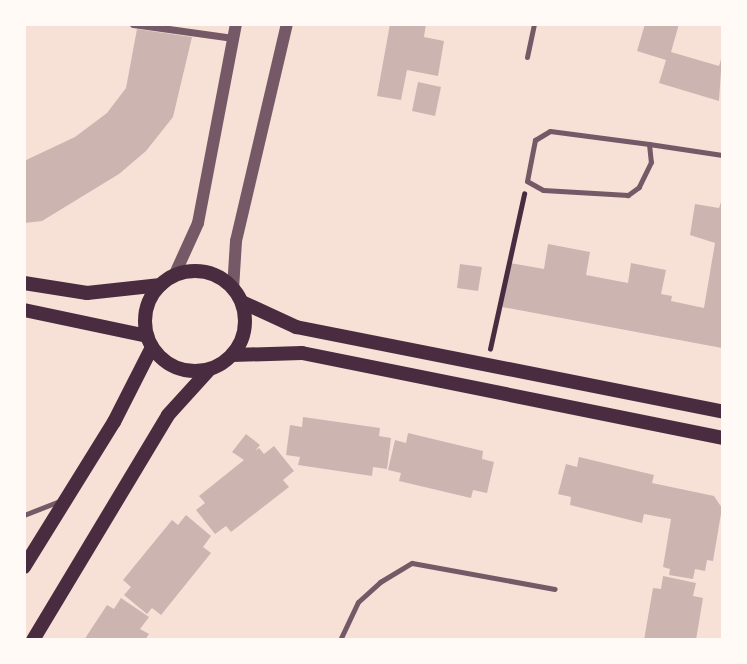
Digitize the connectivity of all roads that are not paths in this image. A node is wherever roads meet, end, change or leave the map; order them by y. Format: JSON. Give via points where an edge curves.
{"nodes":[{"id":1,"x":133,"y":24,"type":"edge"},
{"id":2,"x":236,"y":24,"type":"edge"},
{"id":3,"x":288,"y":24,"type":"edge"},
{"id":4,"x":534,"y":24,"type":"edge"},
{"id":5,"x":233,"y":38,"type":"junction"},
{"id":6,"x":527,"y":57,"type":"dead end"},
{"id":7,"x":649,"y":144,"type":"junction"},
{"id":8,"x":723,"y":155,"type":"edge"},
{"id":9,"x":174,"y":276,"type":"junction"},
{"id":10,"x":24,"y":283,"type":"edge"},
{"id":11,"x":161,"y":285,"type":"junction"},
{"id":12,"x":233,"y":289,"type":"junction"},
{"id":13,"x":242,"y":302,"type":"junction"},
{"id":14,"x":24,"y":310,"type":"edge"},
{"id":15,"x":150,"y":341,"type":"junction"},
{"id":16,"x":232,"y":355,"type":"junction"},
{"id":17,"x":209,"y":370,"type":"junction"},
{"id":18,"x":723,"y":411,"type":"edge"},
{"id":19,"x":723,"y":438,"type":"edge"},
{"id":20,"x":68,"y":497,"type":"junction"},
{"id":21,"x":24,"y":515,"type":"edge"},
{"id":22,"x":24,"y":567,"type":"edge"},
{"id":23,"x":555,"y":589,"type":"dead end"},
{"id":24,"x":33,"y":639,"type":"edge"},
{"id":25,"x":340,"y":639,"type":"edge"}],
"edges":[{"from":1,"to":5,"type":"street"},
{"from":2,"to":5,"type":"street"},
{"from":3,"to":12,"type":"street","via":[[236,241]]},
{"from":4,"to":6,"type":"lane"},
{"from":5,"to":9,"type":"street","via":[[198,222]]},
{"from":7,"to":7,"type":"lane","via":[[550,131],[535,141],[527,181],[543,190],[628,195],[639,187],[651,162]]},
{"from":7,"to":8,"type":"lane"},
{"from":9,"to":11,"type":"main road"},
{"from":9,"to":12,"type":"main road","via":[[206,272]]},
{"from":10,"to":11,"type":"main road","via":[[87,293]]},
{"from":11,"to":15,"type":"main road","via":[[147,309]]},
{"from":12,"to":13,"type":"main road"},
{"from":13,"to":16,"type":"main road","via":[[245,330]]},
{"from":13,"to":18,"type":"main road","via":[[296,327]]},
{"from":14,"to":15,"type":"main road"},
{"from":15,"to":17,"type":"main road","via":[[176,368]]},
{"from":15,"to":20,"type":"main road","via":[[114,422]]},
{"from":16,"to":17,"type":"main road"},
{"from":16,"to":19,"type":"main road","via":[[302,354]]},
{"from":17,"to":24,"type":"main road","via":[[157,432]]},
{"from":20,"to":21,"type":"lane"},
{"from":20,"to":22,"type":"main road"},
{"from":23,"to":25,"type":"lane","via":[[412,563],[358,602]]}]}
